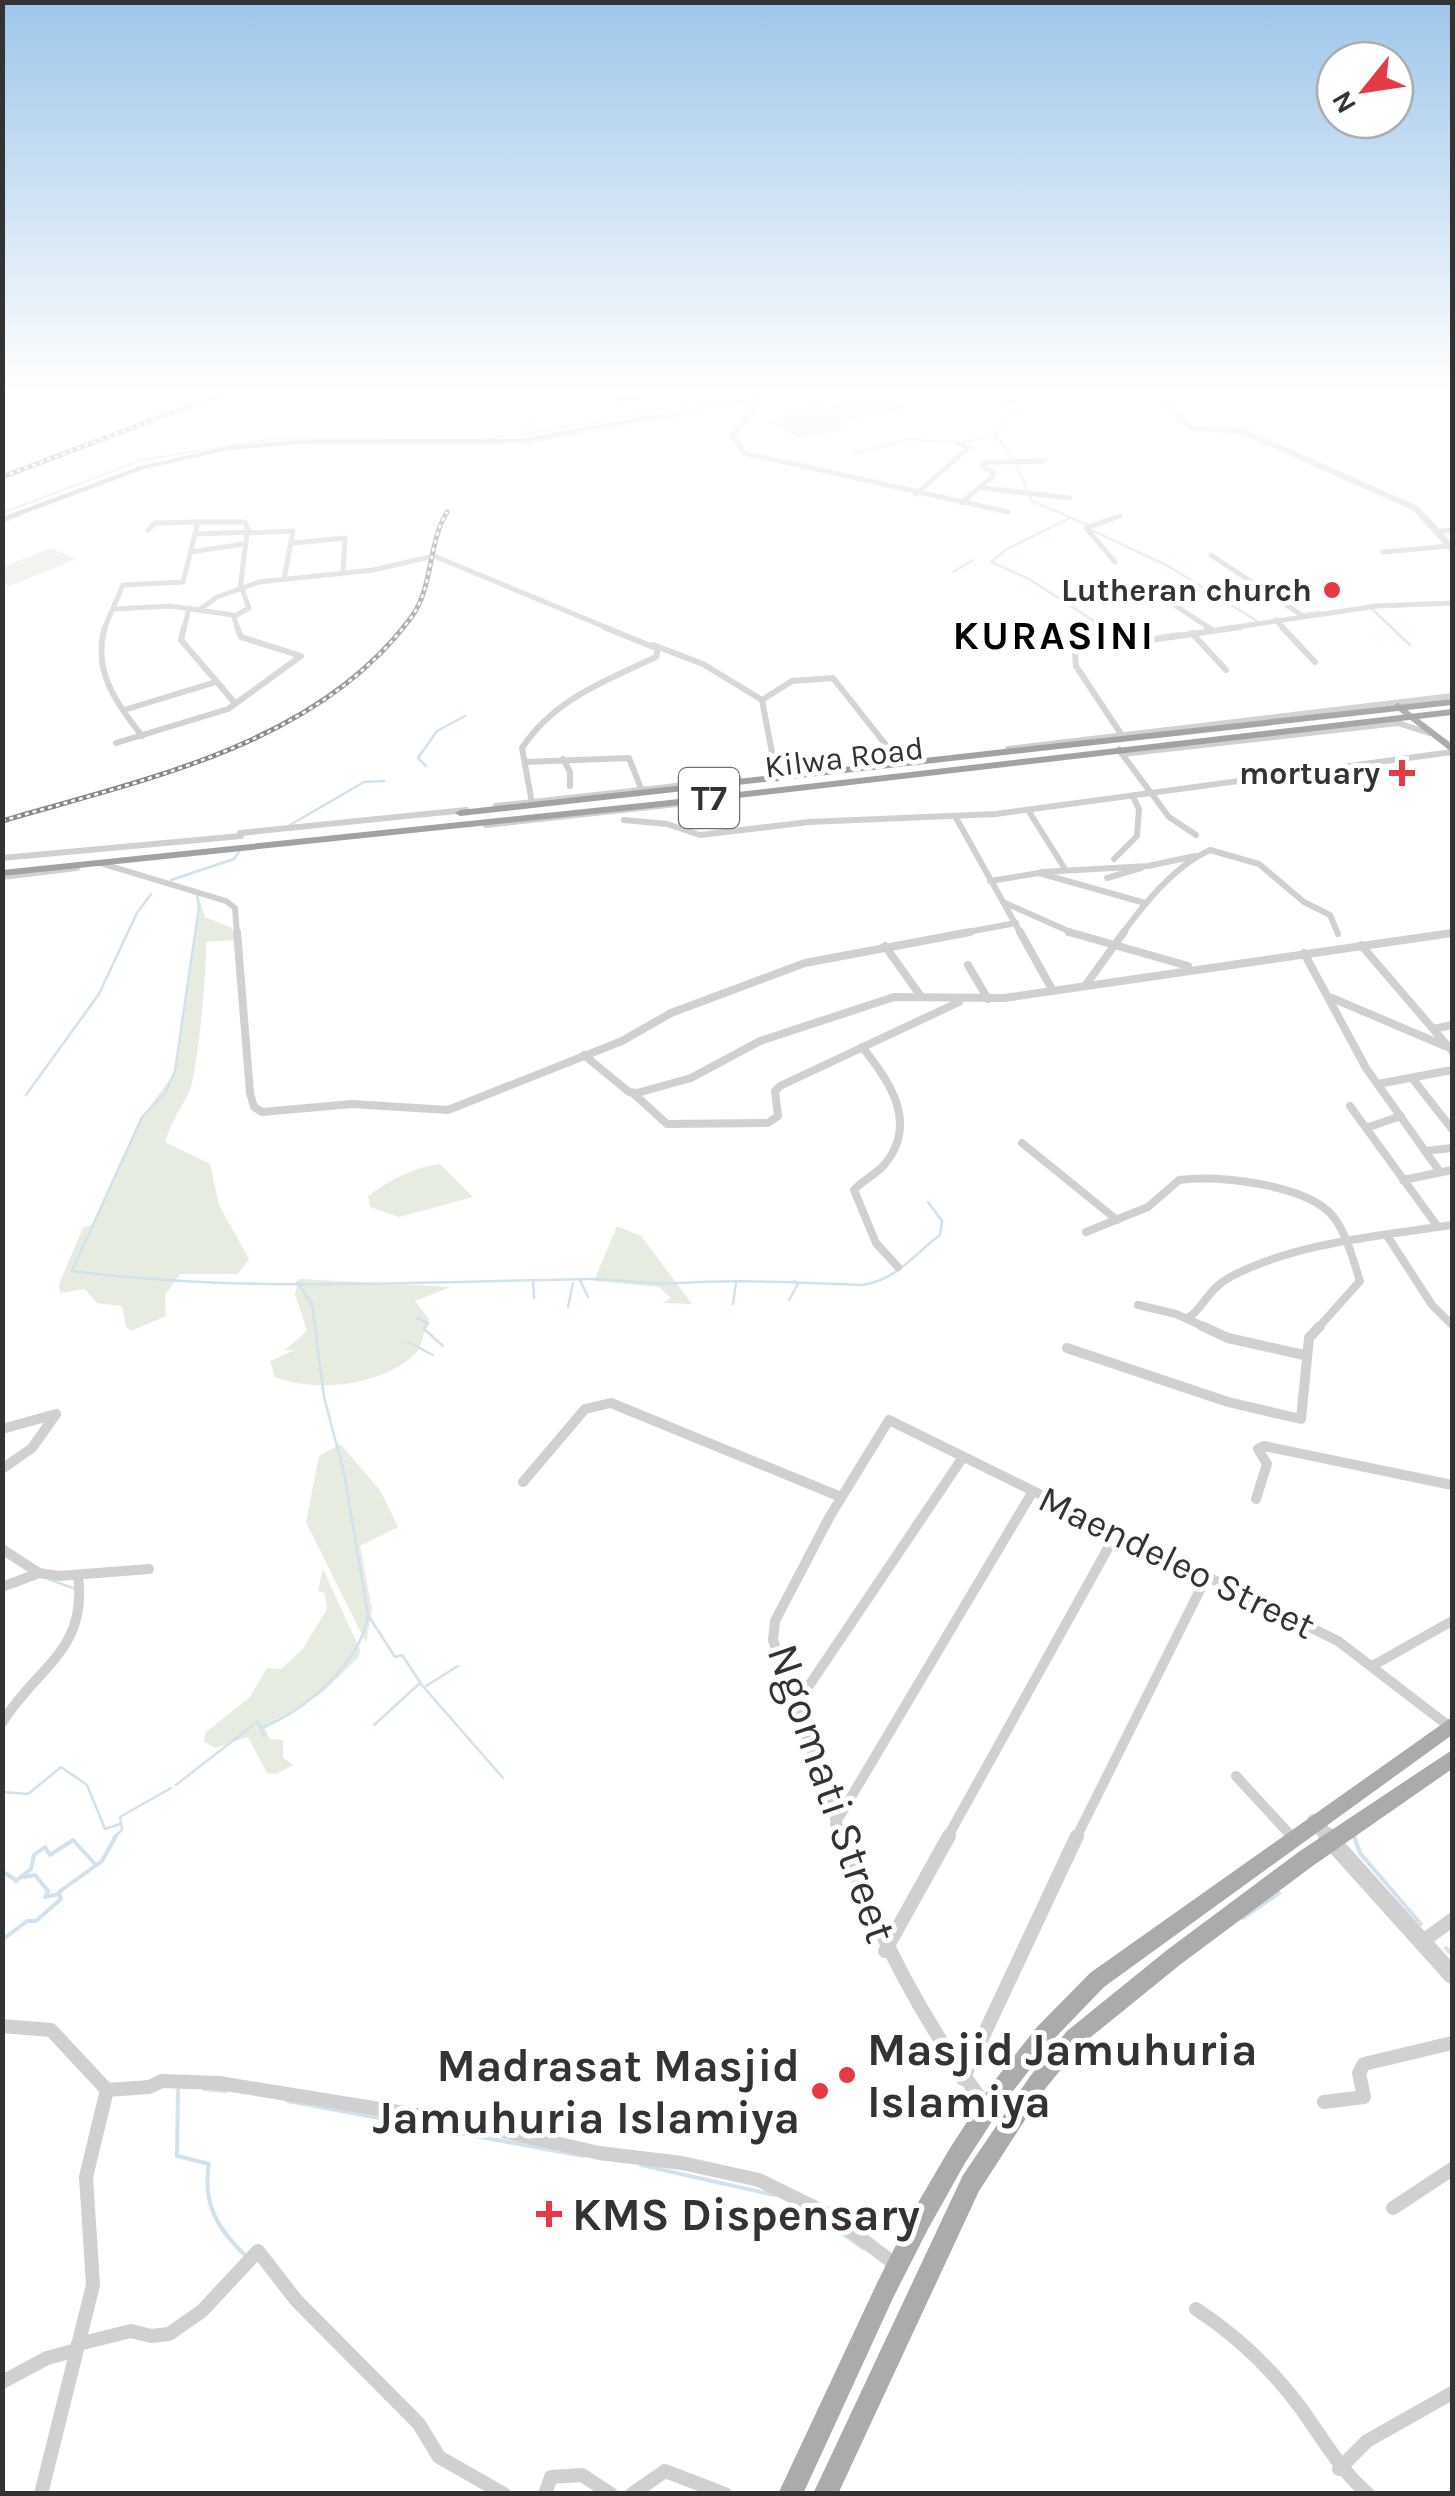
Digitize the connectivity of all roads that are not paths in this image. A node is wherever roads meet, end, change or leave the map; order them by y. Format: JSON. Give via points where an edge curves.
{"nodes":[{"id":1,"x":26,"y":508,"type":"edge"},
{"id":2,"x":990,"y":508,"type":"edge"},
{"id":3,"x":1415,"y":508,"type":"edge"},
{"id":4,"x":1008,"y":512,"type":"dead end"},
{"id":5,"x":1120,"y":516,"type":"dead end"},
{"id":6,"x":2,"y":517,"type":"edge"},
{"id":7,"x":198,"y":522,"type":"junction"},
{"id":8,"x":148,"y":530,"type":"dead end"},
{"id":9,"x":1452,"y":530,"type":"edge"},
{"id":10,"x":1440,"y":531,"type":"junction"},
{"id":11,"x":249,"y":532,"type":"junction"},
{"id":12,"x":194,"y":534,"type":"junction"},
{"id":13,"x":294,"y":542,"type":"junction"},
{"id":14,"x":243,"y":544,"type":"junction"},
{"id":15,"x":1452,"y":548,"type":"edge"},
{"id":16,"x":191,"y":552,"type":"junction"},
{"id":17,"x":1382,"y":552,"type":"dead end"},
{"id":18,"x":1212,"y":555,"type":"dead end"},
{"id":19,"x":1115,"y":562,"type":"dead end"},
{"id":20,"x":342,"y":572,"type":"junction"},
{"id":21,"x":284,"y":579,"type":"junction"},
{"id":22,"x":241,"y":589,"type":"junction"},
{"id":23,"x":1153,"y":591,"type":"dead end"},
{"id":24,"x":1294,"y":592,"type":"dead end"},
{"id":25,"x":1274,"y":598,"type":"junction"},
{"id":26,"x":1452,"y":603,"type":"edge"},
{"id":27,"x":189,"y":608,"type":"junction"},
{"id":28,"x":115,"y":610,"type":"junction"},
{"id":29,"x":199,"y":610,"type":"junction"},
{"id":30,"x":235,"y":616,"type":"junction"},
{"id":31,"x":1303,"y":616,"type":"junction"},
{"id":32,"x":1276,"y":620,"type":"junction"},
{"id":33,"x":1212,"y":630,"type":"junction"},
{"id":34,"x":1192,"y":633,"type":"junction"},
{"id":35,"x":649,"y":644,"type":"junction"},
{"id":36,"x":1315,"y":662,"type":"dead end"},
{"id":37,"x":1226,"y":670,"type":"dead end"},
{"id":38,"x":216,"y":682,"type":"junction"},
{"id":39,"x":1452,"y":699,"type":"edge"},
{"id":40,"x":762,"y":700,"type":"junction"},
{"id":41,"x":236,"y":704,"type":"junction"},
{"id":42,"x":124,"y":710,"type":"junction"},
{"id":43,"x":1452,"y":712,"type":"edge"},
{"id":44,"x":1414,"y":715,"type":"junction"},
{"id":45,"x":142,"y":736,"type":"junction"},
{"id":46,"x":1438,"y":737,"type":"junction"},
{"id":47,"x":116,"y":743,"type":"dead end"},
{"id":48,"x":1121,"y":745,"type":"junction"},
{"id":49,"x":1452,"y":747,"type":"edge"},
{"id":50,"x":562,"y":759,"type":"junction"},
{"id":51,"x":526,"y":762,"type":"junction"},
{"id":52,"x":901,"y":763,"type":"junction"},
{"id":53,"x":777,"y":777,"type":"junction"},
{"id":54,"x":570,"y":786,"type":"dead end"},
{"id":55,"x":641,"y":790,"type":"junction"},
{"id":56,"x":1152,"y":794,"type":"junction"},
{"id":57,"x":1133,"y":797,"type":"junction"},
{"id":58,"x":532,"y":802,"type":"junction"},
{"id":59,"x":1028,"y":810,"type":"junction"},
{"id":60,"x":955,"y":816,"type":"junction"},
{"id":61,"x":624,"y":820,"type":"dead end"},
{"id":62,"x":1196,"y":834,"type":"dead end"},
{"id":63,"x":1197,"y":856,"type":"junction"},
{"id":64,"x":1114,"y":859,"type":"dead end"},
{"id":65,"x":2,"y":860,"type":"edge"},
{"id":66,"x":101,"y":864,"type":"junction"},
{"id":67,"x":1148,"y":866,"type":"junction"},
{"id":68,"x":1064,"y":870,"type":"junction"},
{"id":69,"x":1039,"y":873,"type":"junction"},
{"id":70,"x":2,"y":875,"type":"edge"},
{"id":71,"x":1108,"y":878,"type":"dead end"},
{"id":72,"x":990,"y":881,"type":"junction"},
{"id":73,"x":1003,"y":902,"type":"junction"},
{"id":74,"x":1145,"y":902,"type":"junction"},
{"id":75,"x":1016,"y":922,"type":"junction"},
{"id":76,"x":1452,"y":933,"type":"edge"},
{"id":77,"x":1338,"y":934,"type":"dead end"},
{"id":78,"x":1361,"y":945,"type":"junction"},
{"id":79,"x":884,"y":946,"type":"junction"},
{"id":80,"x":1113,"y":948,"type":"junction"},
{"id":81,"x":1304,"y":953,"type":"junction"},
{"id":82,"x":968,"y":965,"type":"dead end"},
{"id":83,"x":1195,"y":968,"type":"junction"},
{"id":84,"x":1085,"y":986,"type":"junction"},
{"id":85,"x":1054,"y":991,"type":"junction"},
{"id":86,"x":920,"y":995,"type":"junction"},
{"id":87,"x":1332,"y":998,"type":"junction"},
{"id":88,"x":988,"y":999,"type":"junction"},
{"id":89,"x":962,"y":1000,"type":"junction"},
{"id":90,"x":1452,"y":1025,"type":"edge"},
{"id":91,"x":1434,"y":1029,"type":"junction"},
{"id":92,"x":862,"y":1047,"type":"junction"},
{"id":93,"x":1452,"y":1050,"type":"edge"},
{"id":94,"x":584,"y":1055,"type":"junction"},
{"id":95,"x":1452,"y":1070,"type":"edge"},
{"id":96,"x":1412,"y":1078,"type":"junction"},
{"id":97,"x":1378,"y":1084,"type":"junction"},
{"id":98,"x":631,"y":1093,"type":"junction"},
{"id":99,"x":1350,"y":1106,"type":"dead end"},
{"id":100,"x":1401,"y":1116,"type":"junction"},
{"id":101,"x":1366,"y":1128,"type":"junction"},
{"id":102,"x":1452,"y":1129,"type":"edge"},
{"id":103,"x":1022,"y":1143,"type":"dead end"},
{"id":104,"x":1452,"y":1148,"type":"edge"},
{"id":105,"x":1425,"y":1151,"type":"junction"},
{"id":106,"x":1452,"y":1170,"type":"edge"},
{"id":107,"x":1440,"y":1172,"type":"junction"},
{"id":108,"x":1403,"y":1180,"type":"junction"},
{"id":109,"x":1116,"y":1220,"type":"junction"},
{"id":110,"x":1452,"y":1224,"type":"edge"},
{"id":111,"x":1438,"y":1227,"type":"junction"},
{"id":112,"x":1086,"y":1232,"type":"dead end"},
{"id":113,"x":1388,"y":1237,"type":"junction"},
{"id":114,"x":1342,"y":1242,"type":"junction"},
{"id":115,"x":898,"y":1267,"type":"dead end"},
{"id":116,"x":1138,"y":1305,"type":"dead end"},
{"id":117,"x":1188,"y":1318,"type":"junction"},
{"id":118,"x":1452,"y":1325,"type":"edge"},
{"id":119,"x":1067,"y":1348,"type":"dead end"},
{"id":120,"x":1304,"y":1355,"type":"junction"},
{"id":121,"x":889,"y":1420,"type":"joint"},
{"id":122,"x":2,"y":1429,"type":"edge"},
{"id":123,"x":964,"y":1456,"type":"junction"},
{"id":124,"x":2,"y":1469,"type":"edge"},
{"id":125,"x":523,"y":1482,"type":"dead end"},
{"id":126,"x":1452,"y":1485,"type":"edge"},
{"id":127,"x":1033,"y":1491,"type":"junction"},
{"id":128,"x":840,"y":1497,"type":"junction"},
{"id":129,"x":1256,"y":1499,"type":"dead end"},
{"id":130,"x":1117,"y":1532,"type":"junction"},
{"id":131,"x":2,"y":1549,"type":"edge"},
{"id":132,"x":150,"y":1569,"type":"dead end"},
{"id":133,"x":39,"y":1574,"type":"junction"},
{"id":134,"x":78,"y":1576,"type":"junction"},
{"id":135,"x":1206,"y":1576,"type":"junction"},
{"id":136,"x":2,"y":1587,"type":"edge"},
{"id":137,"x":1452,"y":1622,"type":"edge"},
{"id":138,"x":1374,"y":1666,"type":"junction"},
{"id":139,"x":796,"y":1704,"type":"junction"},
{"id":140,"x":7,"y":1706,"type":"edge"},
{"id":141,"x":2,"y":1722,"type":"edge"},
{"id":142,"x":1451,"y":1726,"type":"edge"},
{"id":143,"x":1452,"y":1760,"type":"edge"},
{"id":144,"x":1236,"y":1776,"type":"dead end"},
{"id":145,"x":1314,"y":1822,"type":"junction"},
{"id":146,"x":835,"y":1824,"type":"junction"},
{"id":147,"x":1294,"y":1838,"type":"junction"},
{"id":148,"x":1331,"y":1840,"type":"junction"},
{"id":149,"x":1452,"y":1920,"type":"edge"},
{"id":150,"x":1423,"y":1941,"type":"junction"},
{"id":151,"x":885,"y":1950,"type":"junction"},
{"id":152,"x":1452,"y":1976,"type":"edge"},
{"id":153,"x":2,"y":2026,"type":"edge"},
{"id":154,"x":1452,"y":2042,"type":"edge"},
{"id":155,"x":962,"y":2079,"type":"junction"},
{"id":156,"x":107,"y":2090,"type":"junction"},
{"id":157,"x":1324,"y":2102,"type":"dead end"},
{"id":158,"x":987,"y":2107,"type":"junction"},
{"id":159,"x":1452,"y":2169,"type":"edge"},
{"id":160,"x":1393,"y":2208,"type":"dead end"},
{"id":161,"x":898,"y":2267,"type":"junction"},
{"id":162,"x":1196,"y":2309,"type":"dead end"},
{"id":163,"x":75,"y":2348,"type":"junction"},
{"id":164,"x":2,"y":2382,"type":"edge"},
{"id":165,"x":1452,"y":2393,"type":"edge"},
{"id":166,"x":1339,"y":2469,"type":"junction"},
{"id":167,"x":41,"y":2494,"type":"edge"},
{"id":168,"x":504,"y":2494,"type":"edge"},
{"id":169,"x":544,"y":2494,"type":"edge"},
{"id":170,"x":611,"y":2494,"type":"edge"},
{"id":171,"x":632,"y":2494,"type":"edge"},
{"id":172,"x":725,"y":2494,"type":"edge"},
{"id":173,"x":790,"y":2494,"type":"edge"},
{"id":174,"x":825,"y":2494,"type":"edge"},
{"id":175,"x":1368,"y":2494,"type":"edge"}],
"edges":[{"from":1,"to":6,"type":"main road"},
{"from":2,"to":4,"type":"street"},
{"from":3,"to":10,"type":"street"},
{"from":5,"to":19,"type":"street","via":[[1086,528]]},
{"from":7,"to":8,"type":"street"},
{"from":7,"to":11,"type":"street","via":[[245,522]]},
{"from":7,"to":12,"type":"street"},
{"from":9,"to":10,"type":"street"},
{"from":10,"to":15,"type":"street"},
{"from":11,"to":12,"type":"street"},
{"from":11,"to":13,"type":"street","via":[[294,531]]},
{"from":11,"to":14,"type":"street"},
{"from":12,"to":16,"type":"street"},
{"from":13,"to":20,"type":"street","via":[[345,538]]},
{"from":13,"to":21,"type":"street"},
{"from":14,"to":16,"type":"street"},
{"from":14,"to":22,"type":"street"},
{"from":15,"to":17,"type":"street"},
{"from":16,"to":28,"type":"street","via":[[183,582],[127,583]]},
{"from":18,"to":25,"type":"street"},
{"from":20,"to":21,"type":"street"},
{"from":20,"to":35,"type":"street","via":[[434,556]]},
{"from":21,"to":22,"type":"street"},
{"from":22,"to":29,"type":"street"},
{"from":22,"to":30,"type":"street","via":[[249,608]]},
{"from":23,"to":33,"type":"street"},
{"from":24,"to":25,"type":"street"},
{"from":25,"to":31,"type":"street"},
{"from":26,"to":31,"type":"street"},
{"from":27,"to":28,"type":"street"},
{"from":27,"to":29,"type":"street"},
{"from":27,"to":38,"type":"street","via":[[181,640]]},
{"from":28,"to":42,"type":"street","via":[[96,658]]},
{"from":29,"to":30,"type":"street"},
{"from":30,"to":41,"type":"street","via":[[241,637],[300,656]]},
{"from":31,"to":32,"type":"street"},
{"from":32,"to":33,"type":"street"},
{"from":32,"to":36,"type":"street"},
{"from":33,"to":34,"type":"street"},
{"from":34,"to":37,"type":"street"},
{"from":34,"to":48,"type":"street","via":[[1080,643],[1076,666]]},
{"from":35,"to":40,"type":"street","via":[[703,664]]},
{"from":35,"to":51,"type":"street","via":[[658,648],[656,657],[541,717],[522,748]]},
{"from":38,"to":41,"type":"street"},
{"from":38,"to":42,"type":"street"},
{"from":39,"to":44,"type":"highway","name":"Kilwa Road","number":"T7"},
{"from":39,"to":48,"type":"street"},
{"from":40,"to":52,"type":"street","via":[[792,680],[833,678]]},
{"from":40,"to":53,"type":"street"},
{"from":41,"to":45,"type":"street"},
{"from":42,"to":45,"type":"street"},
{"from":43,"to":44,"type":"highway","name":"Kilwa Road","number":"T7"},
{"from":44,"to":46,"type":"main road"},
{"from":44,"to":48,"type":"highway","name":"Kilwa Road","number":"T7"},
{"from":44,"to":49,"type":"main road"},
{"from":45,"to":47,"type":"street"},
{"from":46,"to":48,"type":"street","via":[[1398,723]]},
{"from":46,"to":49,"type":"main road"},
{"from":48,"to":52,"type":"highway","name":"Kilwa Road","number":"T7"},
{"from":48,"to":56,"type":"street"},
{"from":48,"to":66,"type":"highway","name":"Kilwa Road","number":"T7"},
{"from":49,"to":56,"type":"street"},
{"from":50,"to":51,"type":"street"},
{"from":50,"to":54,"type":"street"},
{"from":50,"to":55,"type":"street","via":[[631,759]]},
{"from":51,"to":58,"type":"street"},
{"from":52,"to":53,"type":"highway","name":"Kilwa Road","number":"T7"},
{"from":53,"to":55,"type":"highway","name":"Kilwa Road","number":"T7"},
{"from":55,"to":58,"type":"highway","name":"Kilwa Road","number":"T7"},
{"from":56,"to":57,"type":"street"},
{"from":56,"to":62,"type":"street","via":[[1169,818]]},
{"from":57,"to":59,"type":"street"},
{"from":57,"to":64,"type":"street","via":[[1138,836]]},
{"from":58,"to":65,"type":"highway","name":"Kilwa Road","number":"T7"},
{"from":59,"to":60,"type":"street"},
{"from":59,"to":68,"type":"street"},
{"from":60,"to":61,"type":"street","via":[[809,822],[700,836]]},
{"from":60,"to":72,"type":"street"},
{"from":63,"to":67,"type":"street"},
{"from":63,"to":74,"type":"street"},
{"from":63,"to":77,"type":"street","via":[[1216,850],[1258,864],[1330,915]]},
{"from":66,"to":70,"type":"highway","name":"Kilwa Road","number":"T7"},
{"from":66,"to":94,"type":"street","via":[[235,908],[250,1092],[258,1111],[352,1104],[448,1110]]},
{"from":67,"to":68,"type":"street"},
{"from":67,"to":71,"type":"street"},
{"from":68,"to":69,"type":"street"},
{"from":69,"to":72,"type":"street"},
{"from":69,"to":74,"type":"street"},
{"from":72,"to":73,"type":"street"},
{"from":73,"to":75,"type":"street"},
{"from":73,"to":80,"type":"street"},
{"from":74,"to":80,"type":"street"},
{"from":75,"to":79,"type":"street"},
{"from":75,"to":85,"type":"street"},
{"from":76,"to":78,"type":"street"},
{"from":78,"to":81,"type":"street"},
{"from":78,"to":91,"type":"street"},
{"from":79,"to":86,"type":"street"},
{"from":79,"to":94,"type":"street","via":[[805,963],[671,1013]]},
{"from":80,"to":83,"type":"street"},
{"from":80,"to":84,"type":"street"},
{"from":81,"to":83,"type":"street"},
{"from":81,"to":87,"type":"street"},
{"from":82,"to":88,"type":"street"},
{"from":83,"to":84,"type":"street"},
{"from":84,"to":85,"type":"street"},
{"from":85,"to":88,"type":"street"},
{"from":86,"to":89,"type":"street"},
{"from":86,"to":98,"type":"street","via":[[844,1012],[752,1044],[691,1078]]},
{"from":87,"to":93,"type":"street"},
{"from":87,"to":97,"type":"street"},
{"from":88,"to":89,"type":"street"},
{"from":89,"to":92,"type":"street"},
{"from":90,"to":91,"type":"street"},
{"from":91,"to":93,"type":"street"},
{"from":92,"to":98,"type":"street","via":[[777,1088],[778,1116],[768,1123],[666,1124]]},
{"from":92,"to":115,"type":"street","via":[[893,1086],[904,1115],[885,1163],[854,1190],[876,1243]]},
{"from":94,"to":98,"type":"street"},
{"from":95,"to":96,"type":"street"},
{"from":96,"to":97,"type":"street"},
{"from":96,"to":102,"type":"street"},
{"from":97,"to":100,"type":"street"},
{"from":99,"to":101,"type":"street"},
{"from":100,"to":101,"type":"street"},
{"from":100,"to":105,"type":"street"},
{"from":101,"to":108,"type":"street"},
{"from":103,"to":109,"type":"street"},
{"from":104,"to":105,"type":"street"},
{"from":105,"to":107,"type":"street"},
{"from":106,"to":107,"type":"street"},
{"from":107,"to":108,"type":"street"},
{"from":108,"to":111,"type":"street"},
{"from":109,"to":112,"type":"street"},
{"from":109,"to":114,"type":"street","via":[[1148,1207],[1179,1180],[1206,1178],[1320,1204],[1342,1226]]},
{"from":110,"to":111,"type":"street"},
{"from":111,"to":113,"type":"street"},
{"from":113,"to":114,"type":"street"},
{"from":113,"to":118,"type":"street","via":[[1417,1276],[1426,1301]]},
{"from":114,"to":117,"type":"street","via":[[1230,1276],[1200,1296]]},
{"from":114,"to":120,"type":"street","via":[[1360,1282],[1321,1322]]},
{"from":116,"to":117,"type":"street"},
{"from":117,"to":120,"type":"street","via":[[1228,1338]]},
{"from":119,"to":120,"type":"street","via":[[1300,1420]]},
{"from":121,"to":123,"type":"street","name":"Maendeleo Street"},
{"from":121,"to":128,"type":"street","name":"Ngomati Street"},
{"from":122,"to":124,"type":"street","via":[[56,1414],[32,1448]]},
{"from":123,"to":127,"type":"street","name":"Maendeleo Street"},
{"from":123,"to":139,"type":"street"},
{"from":125,"to":128,"type":"street","via":[[585,1409],[611,1402]]},
{"from":126,"to":129,"type":"street","via":[[1264,1446],[1258,1451],[1266,1464]]},
{"from":127,"to":130,"type":"street","name":"Maendeleo Street"},
{"from":127,"to":146,"type":"street"},
{"from":128,"to":139,"type":"street","name":"Ngomati Street","via":[[775,1621],[773,1640]]},
{"from":130,"to":135,"type":"street","name":"Maendeleo Street"},
{"from":130,"to":151,"type":"street"},
{"from":131,"to":133,"type":"street"},
{"from":132,"to":134,"type":"street"},
{"from":133,"to":134,"type":"street"},
{"from":133,"to":136,"type":"street"},
{"from":134,"to":140,"type":"street","via":[[84,1601],[75,1632],[45,1675]]},
{"from":135,"to":138,"type":"street","name":"Maendeleo Street","via":[[1338,1641]]},
{"from":135,"to":155,"type":"street"},
{"from":137,"to":138,"type":"street"},
{"from":138,"to":142,"type":"street","name":"Maendeleo Street"},
{"from":139,"to":146,"type":"street","name":"Ngomati Street"},
{"from":140,"to":141,"type":"street"},
{"from":142,"to":145,"type":"main road"},
{"from":143,"to":148,"type":"main road"},
{"from":144,"to":147,"type":"street"},
{"from":145,"to":147,"type":"main road"},
{"from":145,"to":148,"type":"street"},
{"from":146,"to":151,"type":"street","name":"Ngomati Street"},
{"from":147,"to":158,"type":"main road","via":[[1098,1980],[1058,2016]]},
{"from":148,"to":150,"type":"street"},
{"from":148,"to":174,"type":"main road","via":[[1117,2001],[1038,2082],[971,2183]]},
{"from":149,"to":150,"type":"street"},
{"from":150,"to":152,"type":"street"},
{"from":151,"to":155,"type":"street","name":"Ngomati Street"},
{"from":153,"to":156,"type":"street","via":[[51,2030]]},
{"from":154,"to":157,"type":"street","via":[[1364,2064],[1358,2073],[1364,2097]]},
{"from":155,"to":158,"type":"street","name":"Ngomati Street"},
{"from":156,"to":161,"type":"street","via":[[162,2081],[218,2083],[759,2180],[830,2215]]},
{"from":156,"to":163,"type":"street","via":[[86,2176],[93,2286]]},
{"from":158,"to":161,"type":"main road"},
{"from":159,"to":160,"type":"street"},
{"from":161,"to":173,"type":"main road"},
{"from":162,"to":166,"type":"street","via":[[1224,2326],[1282,2383]]},
{"from":163,"to":164,"type":"street"},
{"from":163,"to":167,"type":"street"},
{"from":163,"to":168,"type":"street","via":[[131,2331],[160,2335],[192,2322],[258,2251],[296,2300],[419,2424],[439,2457]]},
{"from":165,"to":166,"type":"street","via":[[1367,2441]]},
{"from":166,"to":175,"type":"street"},
{"from":169,"to":170,"type":"street","via":[[552,2477],[582,2475]]},
{"from":171,"to":172,"type":"street","via":[[665,2472]]}]}
